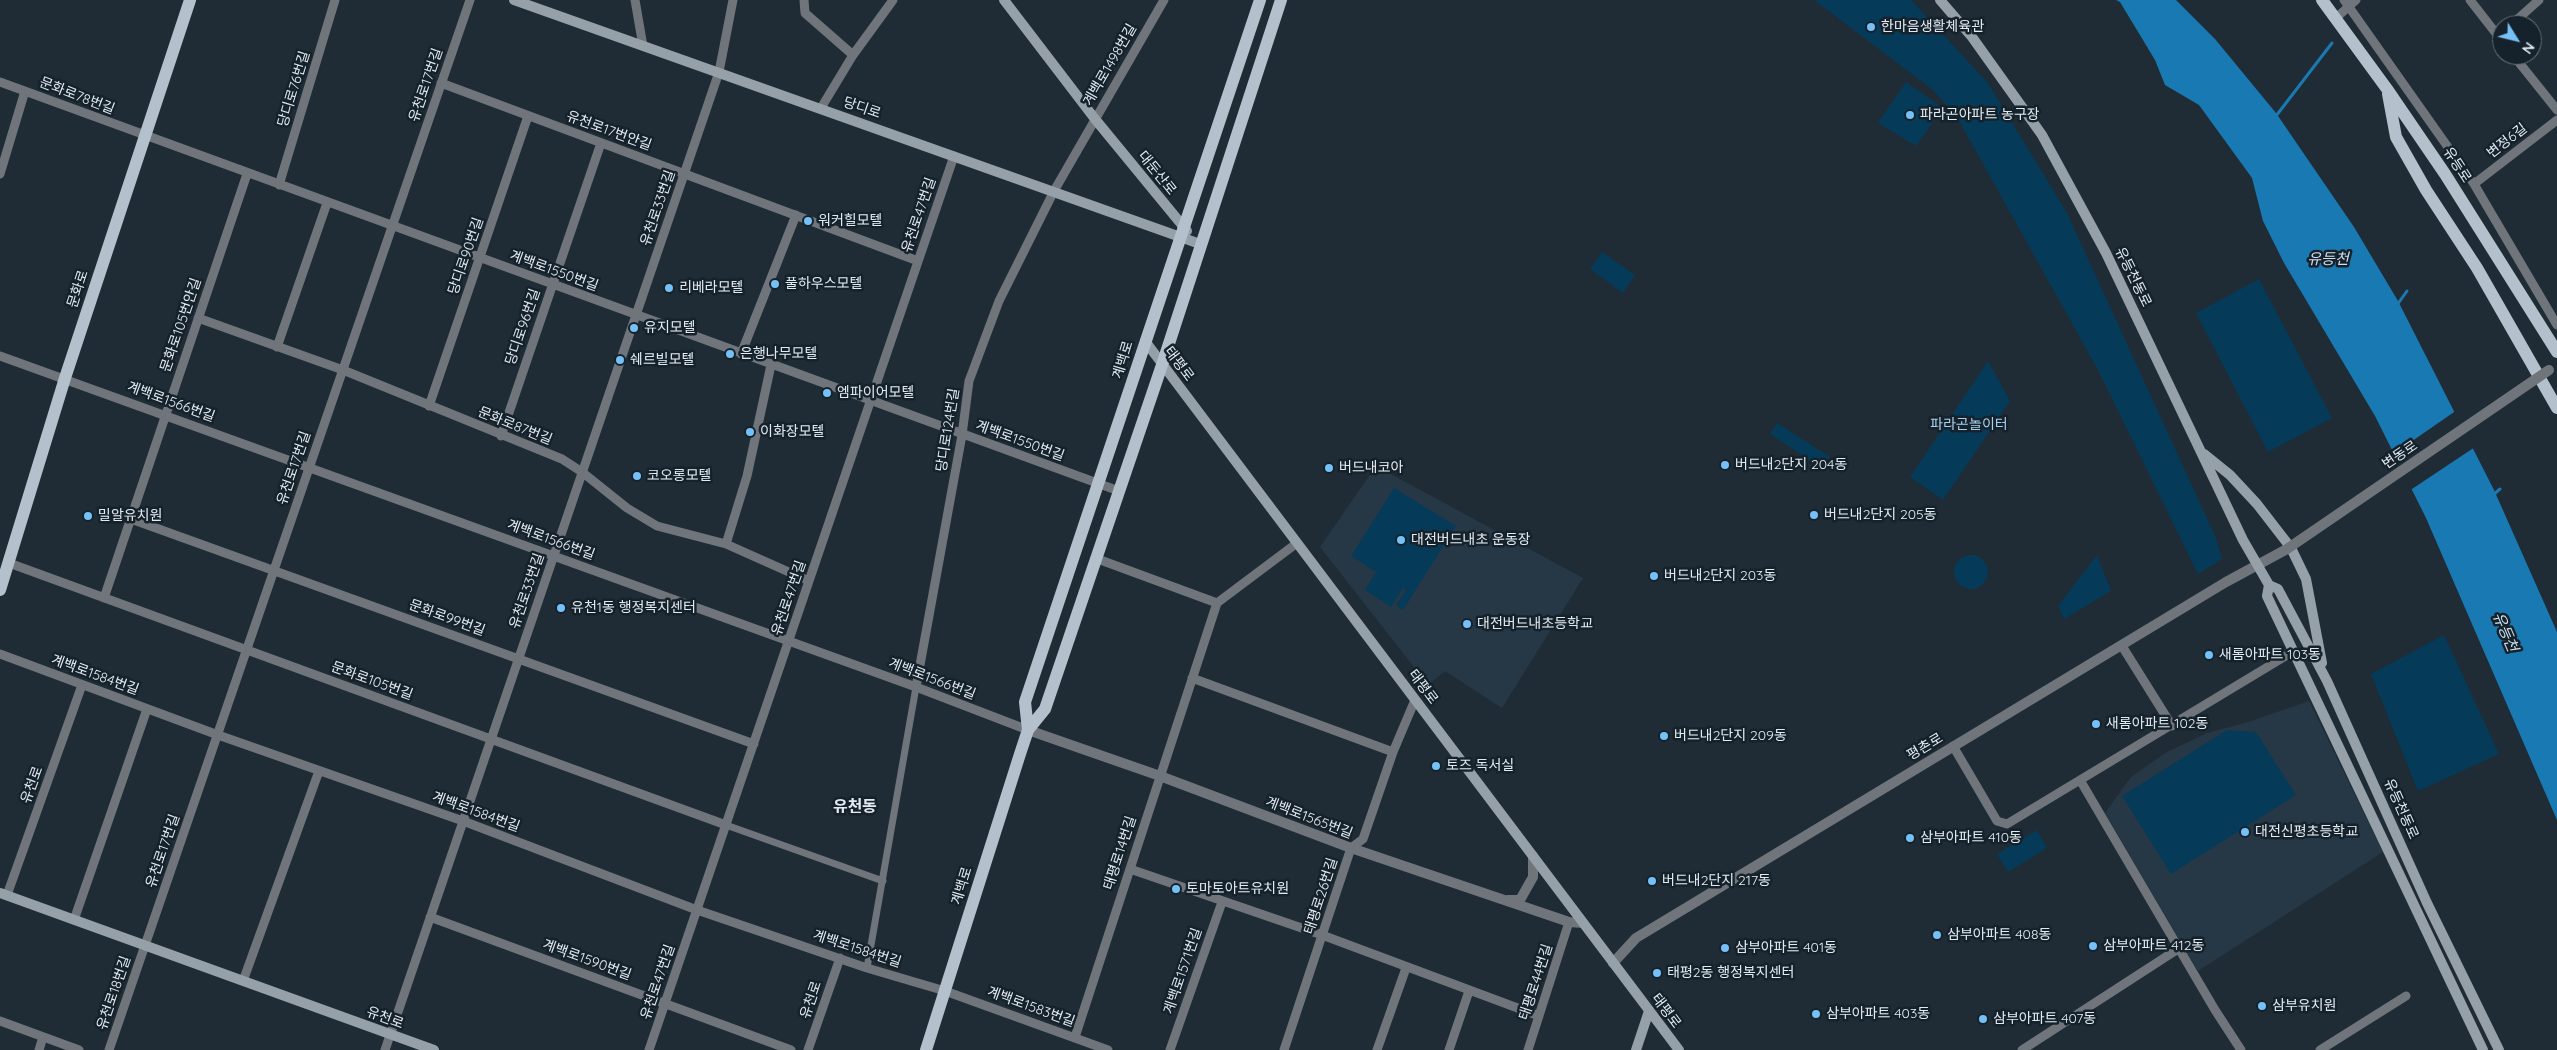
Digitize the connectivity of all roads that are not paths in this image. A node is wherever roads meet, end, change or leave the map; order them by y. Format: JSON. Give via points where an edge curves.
{"nodes":[{"id":1,"x":190,"y":0,"type":"edge"},
{"id":2,"x":336,"y":0,"type":"edge"},
{"id":3,"x":470,"y":0,"type":"edge"},
{"id":4,"x":514,"y":0,"type":"edge"},
{"id":5,"x":635,"y":0,"type":"edge"},
{"id":6,"x":733,"y":0,"type":"edge"},
{"id":7,"x":804,"y":0,"type":"edge"},
{"id":8,"x":893,"y":0,"type":"edge"},
{"id":9,"x":1004,"y":0,"type":"edge"},
{"id":10,"x":1164,"y":0,"type":"edge"},
{"id":11,"x":1260,"y":0,"type":"edge"},
{"id":12,"x":1281,"y":0,"type":"edge"},
{"id":13,"x":1940,"y":0,"type":"edge"},
{"id":14,"x":2322,"y":0,"type":"edge"},
{"id":15,"x":2470,"y":0,"type":"edge"},
{"id":16,"x":2539,"y":0,"type":"edge"},
{"id":17,"x":2349,"y":2,"type":"edge"},
{"id":18,"x":2522,"y":15,"type":"edge"},
{"id":19,"x":2336,"y":18,"type":"junction"},
{"id":20,"x":2492,"y":26,"type":"edge"},
{"id":21,"x":644,"y":46,"type":"junction"},
{"id":22,"x":853,"y":55,"type":"junction"},
{"id":23,"x":2521,"y":65,"type":"edge"},
{"id":24,"x":719,"y":72,"type":"junction"},
{"id":25,"x":0,"y":82,"type":"edge"},
{"id":26,"x":441,"y":83,"type":"junction"},
{"id":27,"x":2387,"y":89,"type":"junction"},
{"id":28,"x":25,"y":92,"type":"junction"},
{"id":29,"x":821,"y":108,"type":"junction"},
{"id":30,"x":2557,"y":110,"type":"edge"},
{"id":31,"x":528,"y":116,"type":"junction"},
{"id":32,"x":1095,"y":118,"type":"junction"},
{"id":33,"x":2557,"y":120,"type":"edge"},
{"id":34,"x":144,"y":136,"type":"junction"},
{"id":35,"x":601,"y":143,"type":"junction"},
{"id":36,"x":954,"y":156,"type":"junction"},
{"id":37,"x":0,"y":174,"type":"edge"},
{"id":38,"x":246,"y":174,"type":"junction"},
{"id":39,"x":684,"y":174,"type":"junction"},
{"id":40,"x":2474,"y":184,"type":"junction"},
{"id":41,"x":279,"y":185,"type":"junction"},
{"id":42,"x":1054,"y":191,"type":"junction"},
{"id":43,"x":327,"y":203,"type":"junction"},
{"id":44,"x":796,"y":215,"type":"junction"},
{"id":45,"x":392,"y":227,"type":"junction"},
{"id":46,"x":1183,"y":232,"type":"junction"},
{"id":47,"x":1200,"y":244,"type":"junction"},
{"id":48,"x":480,"y":258,"type":"junction"},
{"id":49,"x":918,"y":261,"type":"junction"},
{"id":50,"x":552,"y":285,"type":"junction"},
{"id":51,"x":636,"y":316,"type":"junction"},
{"id":52,"x":198,"y":318,"type":"junction"},
{"id":53,"x":2557,"y":325,"type":"edge"},
{"id":54,"x":1145,"y":341,"type":"junction"},
{"id":55,"x":277,"y":347,"type":"junction"},
{"id":56,"x":2557,"y":352,"type":"edge"},
{"id":57,"x":741,"y":354,"type":"junction"},
{"id":58,"x":0,"y":356,"type":"edge"},
{"id":59,"x":771,"y":365,"type":"junction"},
{"id":60,"x":1162,"y":365,"type":"junction"},
{"id":61,"x":2553,"y":367,"type":"edge"},
{"id":62,"x":343,"y":370,"type":"junction"},
{"id":63,"x":65,"y":378,"type":"junction"},
{"id":64,"x":870,"y":401,"type":"junction"},
{"id":65,"x":429,"y":406,"type":"junction"},
{"id":66,"x":2557,"y":408,"type":"edge"},
{"id":67,"x":166,"y":415,"type":"junction"},
{"id":68,"x":962,"y":435,"type":"junction"},
{"id":69,"x":501,"y":436,"type":"junction"},
{"id":70,"x":2202,"y":452,"type":"junction"},
{"id":71,"x":310,"y":467,"type":"junction"},
{"id":72,"x":582,"y":472,"type":"junction"},
{"id":73,"x":1098,"y":484,"type":"junction"},
{"id":74,"x":1119,"y":491,"type":"junction"},
{"id":75,"x":131,"y":519,"type":"junction"},
{"id":76,"x":1297,"y":543,"type":"junction"},
{"id":77,"x":726,"y":544,"type":"junction"},
{"id":78,"x":554,"y":556,"type":"junction"},
{"id":79,"x":1095,"y":558,"type":"junction"},
{"id":80,"x":9,"y":563,"type":"junction"},
{"id":81,"x":2257,"y":564,"type":"junction"},
{"id":82,"x":274,"y":570,"type":"junction"},
{"id":83,"x":809,"y":581,"type":"junction"},
{"id":84,"x":2269,"y":585,"type":"junction"},
{"id":85,"x":0,"y":590,"type":"edge"},
{"id":86,"x":104,"y":598,"type":"junction"},
{"id":87,"x":1217,"y":603,"type":"junction"},
{"id":88,"x":788,"y":641,"type":"junction"},
{"id":89,"x":2122,"y":646,"type":"junction"},
{"id":90,"x":247,"y":650,"type":"junction"},
{"id":91,"x":2294,"y":651,"type":"junction"},
{"id":92,"x":0,"y":654,"type":"edge"},
{"id":93,"x":518,"y":659,"type":"junction"},
{"id":94,"x":1192,"y":678,"type":"junction"},
{"id":95,"x":2327,"y":680,"type":"junction"},
{"id":96,"x":82,"y":685,"type":"junction"},
{"id":97,"x":916,"y":688,"type":"junction"},
{"id":98,"x":1415,"y":700,"type":"junction"},
{"id":99,"x":147,"y":709,"type":"junction"},
{"id":100,"x":2172,"y":726,"type":"junction"},
{"id":101,"x":1028,"y":730,"type":"junction"},
{"id":102,"x":218,"y":735,"type":"junction"},
{"id":103,"x":491,"y":739,"type":"junction"},
{"id":104,"x":754,"y":744,"type":"junction"},
{"id":105,"x":1953,"y":746,"type":"junction"},
{"id":106,"x":1393,"y":752,"type":"junction"},
{"id":107,"x":319,"y":771,"type":"junction"},
{"id":108,"x":1160,"y":776,"type":"junction"},
{"id":109,"x":2080,"y":780,"type":"junction"},
{"id":110,"x":463,"y":821,"type":"junction"},
{"id":111,"x":726,"y":825,"type":"junction"},
{"id":112,"x":1351,"y":848,"type":"junction"},
{"id":113,"x":1533,"y":856,"type":"junction"},
{"id":114,"x":1130,"y":869,"type":"junction"},
{"id":115,"x":883,"y":881,"type":"junction"},
{"id":116,"x":3,"y":894,"type":"edge"},
{"id":117,"x":1506,"y":900,"type":"junction"},
{"id":118,"x":1222,"y":902,"type":"junction"},
{"id":119,"x":697,"y":910,"type":"junction"},
{"id":120,"x":430,"y":917,"type":"junction"},
{"id":121,"x":74,"y":920,"type":"junction"},
{"id":122,"x":1570,"y":922,"type":"junction"},
{"id":123,"x":1583,"y":922,"type":"junction"},
{"id":124,"x":1322,"y":936,"type":"junction"},
{"id":125,"x":145,"y":946,"type":"junction"},
{"id":126,"x":2178,"y":950,"type":"junction"},
{"id":127,"x":840,"y":958,"type":"junction"},
{"id":128,"x":1613,"y":963,"type":"junction"},
{"id":129,"x":867,"y":968,"type":"junction"},
{"id":130,"x":1406,"y":968,"type":"junction"},
{"id":131,"x":242,"y":981,"type":"junction"},
{"id":132,"x":1469,"y":991,"type":"junction"},
{"id":133,"x":945,"y":992,"type":"junction"},
{"id":134,"x":2406,"y":996,"type":"dead end"},
{"id":135,"x":665,"y":1004,"type":"junction"},
{"id":136,"x":1649,"y":1011,"type":"junction"},
{"id":137,"x":1539,"y":1016,"type":"junction"},
{"id":138,"x":0,"y":1021,"type":"edge"},
{"id":139,"x":390,"y":1034,"type":"junction"},
{"id":140,"x":43,"y":1037,"type":"junction"},
{"id":141,"x":1075,"y":1037,"type":"junction"},
{"id":142,"x":39,"y":1050,"type":"edge"},
{"id":143,"x":79,"y":1050,"type":"edge"},
{"id":144,"x":109,"y":1050,"type":"edge"},
{"id":145,"x":385,"y":1050,"type":"edge"},
{"id":146,"x":434,"y":1050,"type":"edge"},
{"id":147,"x":649,"y":1050,"type":"edge"},
{"id":148,"x":791,"y":1050,"type":"edge"},
{"id":149,"x":808,"y":1050,"type":"edge"},
{"id":150,"x":926,"y":1050,"type":"edge"},
{"id":151,"x":1108,"y":1050,"type":"edge"},
{"id":152,"x":1170,"y":1050,"type":"edge"},
{"id":153,"x":1284,"y":1050,"type":"edge"},
{"id":154,"x":1376,"y":1050,"type":"edge"},
{"id":155,"x":1449,"y":1050,"type":"edge"},
{"id":156,"x":1528,"y":1050,"type":"edge"},
{"id":157,"x":1636,"y":1050,"type":"edge"},
{"id":158,"x":1679,"y":1050,"type":"edge"},
{"id":159,"x":2022,"y":1050,"type":"edge"},
{"id":160,"x":2241,"y":1050,"type":"edge"},
{"id":161,"x":2320,"y":1050,"type":"edge"},
{"id":162,"x":2483,"y":1050,"type":"edge"},
{"id":163,"x":2499,"y":1050,"type":"edge"}],
"edges":[{"from":1,"to":34,"type":"main road","name":"문화로"},
{"from":2,"to":41,"type":"street","name":"당디로76번길"},
{"from":3,"to":26,"type":"street","name":"유천로17번길"},
{"from":4,"to":21,"type":"main road","name":"당디로"},
{"from":5,"to":21,"type":"street"},
{"from":6,"to":24,"type":"street","name":"유천로33번길"},
{"from":7,"to":22,"type":"street","via":[[805,13]]},
{"from":8,"to":22,"type":"street"},
{"from":9,"to":32,"type":"main road","name":"대둔산로"},
{"from":10,"to":32,"type":"street","name":"계백로1498번길"},
{"from":11,"to":46,"type":"main road","name":"계백로"},
{"from":12,"to":47,"type":"main road","name":"계백로"},
{"from":13,"to":70,"type":"main road","name":"유등천동로","via":[[1972,37],[2042,135],[2106,253]]},
{"from":14,"to":19,"type":"main road","name":"유등로"},
{"from":15,"to":20,"type":"street"},
{"from":16,"to":18,"type":"street"},
{"from":17,"to":19,"type":"street"},
{"from":17,"to":40,"type":"street"},
{"from":19,"to":27,"type":"main road","name":"유등로"},
{"from":21,"to":24,"type":"main road","name":"당디로"},
{"from":22,"to":29,"type":"street"},
{"from":23,"to":30,"type":"street"},
{"from":24,"to":29,"type":"main road","name":"당디로"},
{"from":24,"to":39,"type":"street","name":"유천로33번길"},
{"from":25,"to":28,"type":"street","name":"문화로78번길"},
{"from":26,"to":31,"type":"street","name":"유천로17번안길"},
{"from":26,"to":45,"type":"street","name":"유천로17번길"},
{"from":27,"to":56,"type":"main road","name":"유등로","via":[[2445,174]]},
{"from":27,"to":66,"type":"main road","via":[[2396,138]]},
{"from":28,"to":34,"type":"street","name":"문화로78번길"},
{"from":28,"to":37,"type":"street"},
{"from":29,"to":36,"type":"main road","name":"당디로"},
{"from":31,"to":35,"type":"street","name":"유천로17번안길"},
{"from":31,"to":48,"type":"street","name":"당디로90번길"},
{"from":32,"to":42,"type":"street"},
{"from":32,"to":46,"type":"main road","name":"대둔산로"},
{"from":33,"to":40,"type":"street","name":"변정6길"},
{"from":34,"to":38,"type":"street","name":"계백로1550번길"},
{"from":34,"to":63,"type":"main road","name":"문화로"},
{"from":35,"to":39,"type":"street","name":"유천로17번안길"},
{"from":35,"to":50,"type":"street","name":"당디로96번길"},
{"from":36,"to":42,"type":"main road","name":"당디로"},
{"from":36,"to":49,"type":"street","name":"유천로47번길"},
{"from":38,"to":41,"type":"street","name":"계백로1550번길"},
{"from":38,"to":52,"type":"street","name":"문화로105번안길"},
{"from":39,"to":44,"type":"street","name":"유천로17번안길"},
{"from":39,"to":51,"type":"street","name":"유천로33번길"},
{"from":40,"to":53,"type":"street"},
{"from":41,"to":43,"type":"street","name":"계백로1550번길"},
{"from":42,"to":46,"type":"main road","name":"당디로"},
{"from":42,"to":68,"type":"street","name":"당디로124번길","via":[[999,301],[969,381]]},
{"from":43,"to":45,"type":"street","name":"계백로1550번길"},
{"from":43,"to":55,"type":"street"},
{"from":44,"to":49,"type":"street","name":"유천로17번안길"},
{"from":44,"to":57,"type":"street"},
{"from":45,"to":48,"type":"street","name":"계백로1550번길"},
{"from":45,"to":62,"type":"street","name":"유천로17번길"},
{"from":46,"to":47,"type":"main road","name":"당디로"},
{"from":46,"to":54,"type":"main road","name":"계백로"},
{"from":47,"to":60,"type":"main road","name":"계백로"},
{"from":48,"to":50,"type":"street","name":"계백로1550번길"},
{"from":48,"to":65,"type":"street","name":"당디로90번길"},
{"from":49,"to":64,"type":"street","name":"유천로47번길"},
{"from":50,"to":51,"type":"street","name":"계백로1550번길"},
{"from":50,"to":69,"type":"street","name":"당디로96번길"},
{"from":51,"to":57,"type":"street","name":"계백로1550번길"},
{"from":51,"to":72,"type":"street","name":"유천로33번길"},
{"from":52,"to":55,"type":"street","name":"문화로87번길"},
{"from":52,"to":67,"type":"street","name":"문화로105번안길"},
{"from":54,"to":60,"type":"main road","name":"태평로"},
{"from":54,"to":73,"type":"main road","name":"계백로"},
{"from":55,"to":62,"type":"street","name":"문화로87번길"},
{"from":57,"to":59,"type":"street","name":"계백로1550번길"},
{"from":58,"to":63,"type":"street","name":"계백로1566번길"},
{"from":59,"to":64,"type":"street","name":"계백로1550번길"},
{"from":59,"to":77,"type":"street","via":[[746,476]]},
{"from":60,"to":74,"type":"main road","name":"계백로"},
{"from":60,"to":76,"type":"main road","name":"태평로"},
{"from":61,"to":81,"type":"street","name":"변동로","bridge":true,"via":[[2287,549]]},
{"from":62,"to":65,"type":"street","name":"문화로87번길"},
{"from":62,"to":71,"type":"street","name":"유천로17번길"},
{"from":63,"to":67,"type":"street","name":"계백로1566번길"},
{"from":63,"to":80,"type":"main road","name":"문화로"},
{"from":64,"to":68,"type":"street","name":"계백로1550번길"},
{"from":64,"to":83,"type":"street","name":"유천로47번길"},
{"from":65,"to":69,"type":"street","name":"문화로87번길"},
{"from":67,"to":71,"type":"street","name":"계백로1566번길"},
{"from":67,"to":75,"type":"street","name":"문화로105번안길"},
{"from":68,"to":73,"type":"street","name":"계백로1550번길"},
{"from":68,"to":97,"type":"street","name":"당디로124번길"},
{"from":69,"to":72,"type":"street","name":"문화로87번길","via":[[562,459]]},
{"from":70,"to":81,"type":"main road","name":"유등천동로"},
{"from":70,"to":95,"type":"main road","via":[[2230,475],[2257,504],[2291,548],[2306,579],[2319,654]]},
{"from":71,"to":78,"type":"street","name":"계백로1566번길"},
{"from":71,"to":82,"type":"street","name":"유천로17번길"},
{"from":72,"to":77,"type":"street","name":"문화로87번길","via":[[627,508],[657,526]]},
{"from":72,"to":78,"type":"street","name":"유천로33번길"},
{"from":73,"to":74,"type":"street","name":"계백로1550번길"},
{"from":73,"to":101,"type":"main road","name":"계백로","via":[[1025,702]]},
{"from":74,"to":79,"type":"main road","name":"계백로"},
{"from":75,"to":82,"type":"street","name":"문화로99번길"},
{"from":75,"to":86,"type":"street","name":"문화로105번안길"},
{"from":76,"to":87,"type":"street"},
{"from":76,"to":98,"type":"main road","name":"태평로"},
{"from":77,"to":83,"type":"street","name":"문화로87번길"},
{"from":78,"to":88,"type":"street","name":"계백로1566번길"},
{"from":78,"to":93,"type":"street","name":"유천로33번길"},
{"from":79,"to":87,"type":"street"},
{"from":79,"to":101,"type":"main road","name":"계백로","via":[[1045,709]]},
{"from":80,"to":85,"type":"main road","name":"문화로"},
{"from":80,"to":86,"type":"street","name":"문화로105번길"},
{"from":81,"to":84,"type":"main road","name":"유등천동로"},
{"from":81,"to":89,"type":"street","name":"평촌로"},
{"from":82,"to":90,"type":"street","name":"유천로17번길"},
{"from":82,"to":93,"type":"street","name":"문화로99번길"},
{"from":83,"to":88,"type":"street","name":"유천로47번길"},
{"from":84,"to":91,"type":"main road","name":"유등천동로","via":[[2267,596]]},
{"from":84,"to":95,"type":"main road","name":"유등천동로","via":[[2278,589]]},
{"from":86,"to":90,"type":"street","name":"문화로105번길"},
{"from":87,"to":94,"type":"street","name":"태평로14번길"},
{"from":88,"to":97,"type":"street","name":"계백로1566번길"},
{"from":88,"to":104,"type":"street","name":"유천로47번길"},
{"from":89,"to":100,"type":"street"},
{"from":89,"to":105,"type":"street","name":"평촌로"},
{"from":90,"to":102,"type":"street","name":"유천로17번길"},
{"from":90,"to":103,"type":"street","name":"문화로105번길"},
{"from":91,"to":100,"type":"street"},
{"from":91,"to":162,"type":"main road","name":"유등천동로"},
{"from":92,"to":96,"type":"street","name":"계백로1584번길"},
{"from":93,"to":103,"type":"street","name":"유천로33번길"},
{"from":93,"to":104,"type":"street","name":"문화로99번길"},
{"from":94,"to":106,"type":"street"},
{"from":94,"to":108,"type":"street","name":"태평로14번길"},
{"from":95,"to":163,"type":"main road","name":"유등천동로","via":[[2427,903]]},
{"from":96,"to":99,"type":"street","name":"계백로1584번길"},
{"from":96,"to":116,"type":"street","name":"유천로"},
{"from":97,"to":101,"type":"street","name":"계백로1566번길"},
{"from":97,"to":115,"type":"street"},
{"from":98,"to":106,"type":"street","name":"태평로26번길"},
{"from":98,"to":113,"type":"main road","name":"태평로"},
{"from":99,"to":102,"type":"street","name":"계백로1584번길"},
{"from":99,"to":121,"type":"street"},
{"from":100,"to":109,"type":"street"},
{"from":101,"to":108,"type":"street","name":"계백로1565번길"},
{"from":101,"to":133,"type":"main road","name":"계백로"},
{"from":102,"to":107,"type":"street","name":"계백로1584번길"},
{"from":102,"to":125,"type":"street","name":"유천로17번길"},
{"from":103,"to":110,"type":"street","name":"유천로33번길"},
{"from":103,"to":111,"type":"street","name":"문화로105번길"},
{"from":104,"to":111,"type":"street","name":"유천로47번길"},
{"from":105,"to":109,"type":"street","via":[[1997,821],[2006,824]]},
{"from":105,"to":128,"type":"street","name":"평촌로","via":[[1636,938]]},
{"from":106,"to":112,"type":"street","name":"태평로26번길","via":[[1362,839]]},
{"from":107,"to":110,"type":"street","name":"계백로1584번길"},
{"from":107,"to":131,"type":"street"},
{"from":108,"to":112,"type":"street","name":"계백로1565번길"},
{"from":108,"to":114,"type":"street","name":"태평로14번길"},
{"from":109,"to":126,"type":"street"},
{"from":110,"to":119,"type":"street","name":"계백로1584번길"},
{"from":110,"to":120,"type":"street","name":"유천로33번길"},
{"from":111,"to":115,"type":"street"},
{"from":111,"to":119,"type":"street","name":"유천로47번길"},
{"from":112,"to":117,"type":"street","name":"계백로1565번길"},
{"from":112,"to":124,"type":"street","name":"태평로26번길"},
{"from":113,"to":117,"type":"street","via":[[1533,877],[1520,900]]},
{"from":113,"to":123,"type":"main road","name":"태평로"},
{"from":114,"to":118,"type":"street"},
{"from":114,"to":141,"type":"street","name":"태평로14번길"},
{"from":115,"to":129,"type":"street"},
{"from":116,"to":121,"type":"main road","name":"유천로"},
{"from":117,"to":122,"type":"street","name":"계백로1565번길"},
{"from":118,"to":124,"type":"street"},
{"from":118,"to":152,"type":"street","name":"계백로1571번길"},
{"from":119,"to":127,"type":"street","name":"계백로1584번길"},
{"from":119,"to":135,"type":"street","name":"유천로47번길"},
{"from":120,"to":135,"type":"street","name":"계백로1590번길"},
{"from":120,"to":139,"type":"street","name":"유천로33번길"},
{"from":121,"to":125,"type":"main road","name":"유천로"},
{"from":122,"to":123,"type":"street","name":"계백로1565번길"},
{"from":122,"to":137,"type":"street","name":"태평로44번길"},
{"from":123,"to":128,"type":"main road","name":"태평로"},
{"from":124,"to":130,"type":"street"},
{"from":124,"to":153,"type":"street","name":"태평로26번길"},
{"from":125,"to":131,"type":"main road","name":"유천로"},
{"from":125,"to":144,"type":"street","name":"유천로18번길"},
{"from":126,"to":159,"type":"street"},
{"from":126,"to":160,"type":"street"},
{"from":127,"to":129,"type":"street","name":"계백로1584번길"},
{"from":127,"to":149,"type":"street","name":"유천로"},
{"from":128,"to":136,"type":"main road","name":"태평로"},
{"from":129,"to":133,"type":"street","name":"계백로1584번길"},
{"from":130,"to":132,"type":"street"},
{"from":130,"to":154,"type":"street"},
{"from":131,"to":139,"type":"main road","name":"유천로"},
{"from":132,"to":137,"type":"street"},
{"from":132,"to":155,"type":"street"},
{"from":133,"to":141,"type":"street","name":"계백로1583번길"},
{"from":133,"to":150,"type":"main road","name":"계백로"},
{"from":134,"to":161,"type":"street"},
{"from":135,"to":147,"type":"street","name":"유천로47번길"},
{"from":135,"to":148,"type":"street","name":"계백로1590번길"},
{"from":136,"to":157,"type":"main road"},
{"from":136,"to":158,"type":"main road","name":"태평로"},
{"from":137,"to":156,"type":"street","name":"태평로44번길"},
{"from":138,"to":140,"type":"street"},
{"from":139,"to":145,"type":"street","name":"유천로33번길"},
{"from":139,"to":146,"type":"main road","name":"유천로"},
{"from":140,"to":142,"type":"street"},
{"from":140,"to":143,"type":"street"},
{"from":141,"to":151,"type":"street","name":"계백로1583번길"}]}
